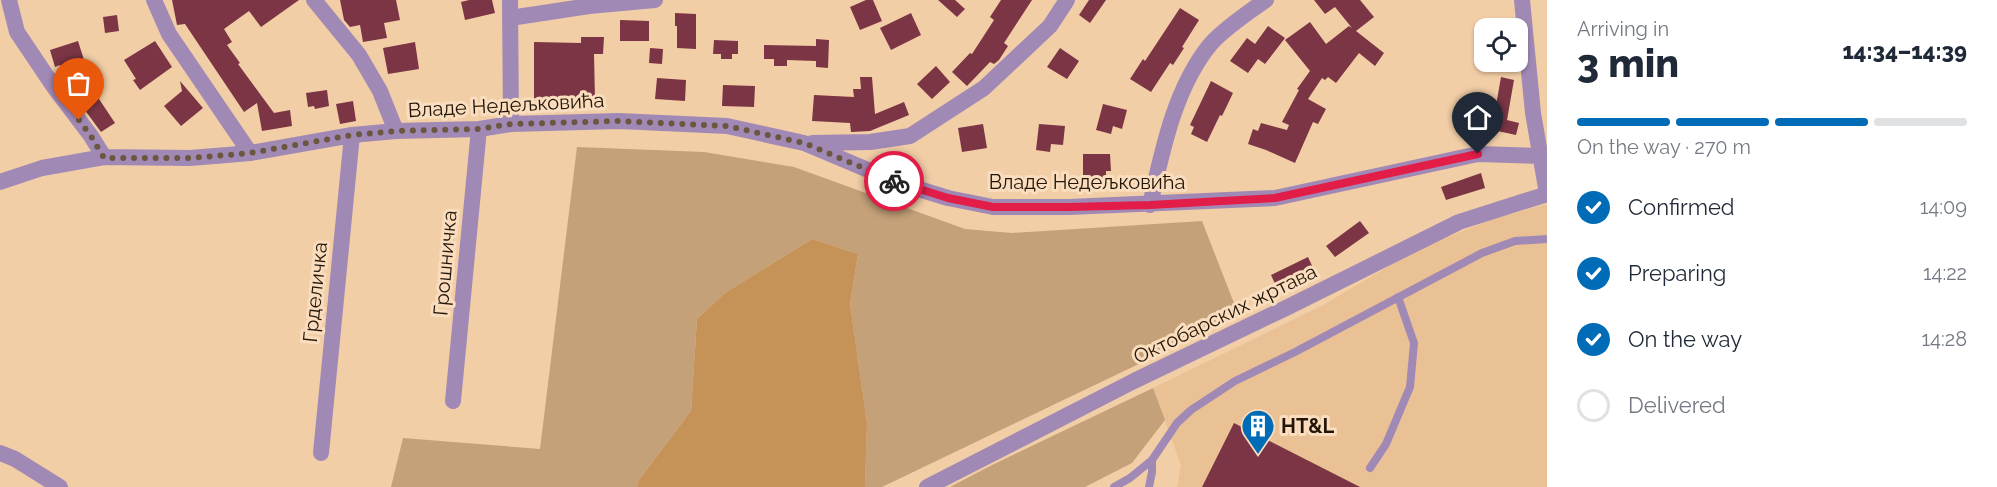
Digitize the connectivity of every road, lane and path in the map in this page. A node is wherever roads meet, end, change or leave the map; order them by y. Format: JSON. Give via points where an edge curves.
{"nodes":[{"id":1,"x":9,"y":0,"type":"edge"},
{"id":2,"x":154,"y":0,"type":"edge"},
{"id":3,"x":314,"y":0,"type":"edge"},
{"id":4,"x":510,"y":0,"type":"edge"},
{"id":5,"x":655,"y":0,"type":"edge"},
{"id":6,"x":1067,"y":0,"type":"edge"},
{"id":7,"x":1266,"y":0,"type":"edge"},
{"id":8,"x":1522,"y":0,"type":"edge"},
{"id":9,"x":510,"y":18,"type":"junction"},
{"id":10,"x":511,"y":124,"type":"junction"},
{"id":11,"x":479,"y":129,"type":"junction"},
{"id":12,"x":396,"y":131,"type":"junction"},
{"id":13,"x":352,"y":135,"type":"junction"},
{"id":14,"x":804,"y":143,"type":"junction"},
{"id":15,"x":250,"y":153,"type":"junction"},
{"id":16,"x":1543,"y":157,"type":"edge"},
{"id":17,"x":104,"y":158,"type":"junction"},
{"id":18,"x":0,"y":182,"type":"edge"},
{"id":19,"x":1547,"y":194,"type":"edge"},
{"id":20,"x":1150,"y":205,"type":"junction"},
{"id":21,"x":1547,"y":239,"type":"edge"},
{"id":22,"x":1398,"y":297,"type":"junction"},
{"id":23,"x":453,"y":401,"type":"dead end"},
{"id":24,"x":0,"y":453,"type":"edge"},
{"id":25,"x":321,"y":453,"type":"dead end"},
{"id":26,"x":1152,"y":460,"type":"junction"},
{"id":27,"x":1370,"y":468,"type":"dead end"},
{"id":28,"x":60,"y":487,"type":"edge"},
{"id":29,"x":927,"y":487,"type":"edge"},
{"id":30,"x":1114,"y":487,"type":"edge"},
{"id":31,"x":1149,"y":487,"type":"edge"}],
"edges":[{"from":1,"to":17,"type":"street","via":[[17,33]]},
{"from":2,"to":15,"type":"street","via":[[169,34]]},
{"from":3,"to":12,"type":"street","via":[[359,55],[381,91]]},
{"from":4,"to":9,"type":"street"},
{"from":5,"to":9,"type":"street"},
{"from":6,"to":14,"type":"street","via":[[1050,26],[984,88],[910,136],[870,142]]},
{"from":7,"to":20,"type":"street","via":[[1209,46],[1184,88],[1164,141]]},
{"from":8,"to":16,"type":"street","via":[[1533,112]]},
{"from":9,"to":10,"type":"street"},
{"from":10,"to":11,"type":"street","name":"Владе Недељковића"},
{"from":10,"to":14,"type":"street","name":"Владе Недељковића","via":[[619,121],[727,126]]},
{"from":11,"to":12,"type":"street","name":"Владе Недељковића"},
{"from":11,"to":23,"type":"street","name":"Грошничка"},
{"from":12,"to":13,"type":"street","name":"Владе Недељковића"},
{"from":13,"to":15,"type":"street","name":"Владе Недељковића"},
{"from":13,"to":25,"type":"street","name":"Грделичка"},
{"from":14,"to":20,"type":"street","name":"Владе Недељковића","via":[[899,183],[993,207]]},
{"from":15,"to":17,"type":"street","name":"Владе Недељковића"},
{"from":16,"to":19,"type":"street"},
{"from":16,"to":20,"type":"street","name":"Владе Недељковића","via":[[1478,154],[1275,198]]},
{"from":17,"to":18,"type":"street","name":"Владе Недељковића","via":[[42,168]]},
{"from":19,"to":29,"type":"street","name":"Октобарских жртава","via":[[1459,222]]},
{"from":21,"to":22,"type":"lane","via":[[1515,241],[1482,253]]},
{"from":22,"to":26,"type":"lane","via":[[1235,381],[1191,410],[1177,423]]},
{"from":22,"to":27,"type":"lane","via":[[1414,343],[1410,387],[1386,444]]},
{"from":24,"to":28,"type":"street"},
{"from":26,"to":30,"type":"lane"},
{"from":26,"to":31,"type":"lane"}]}
